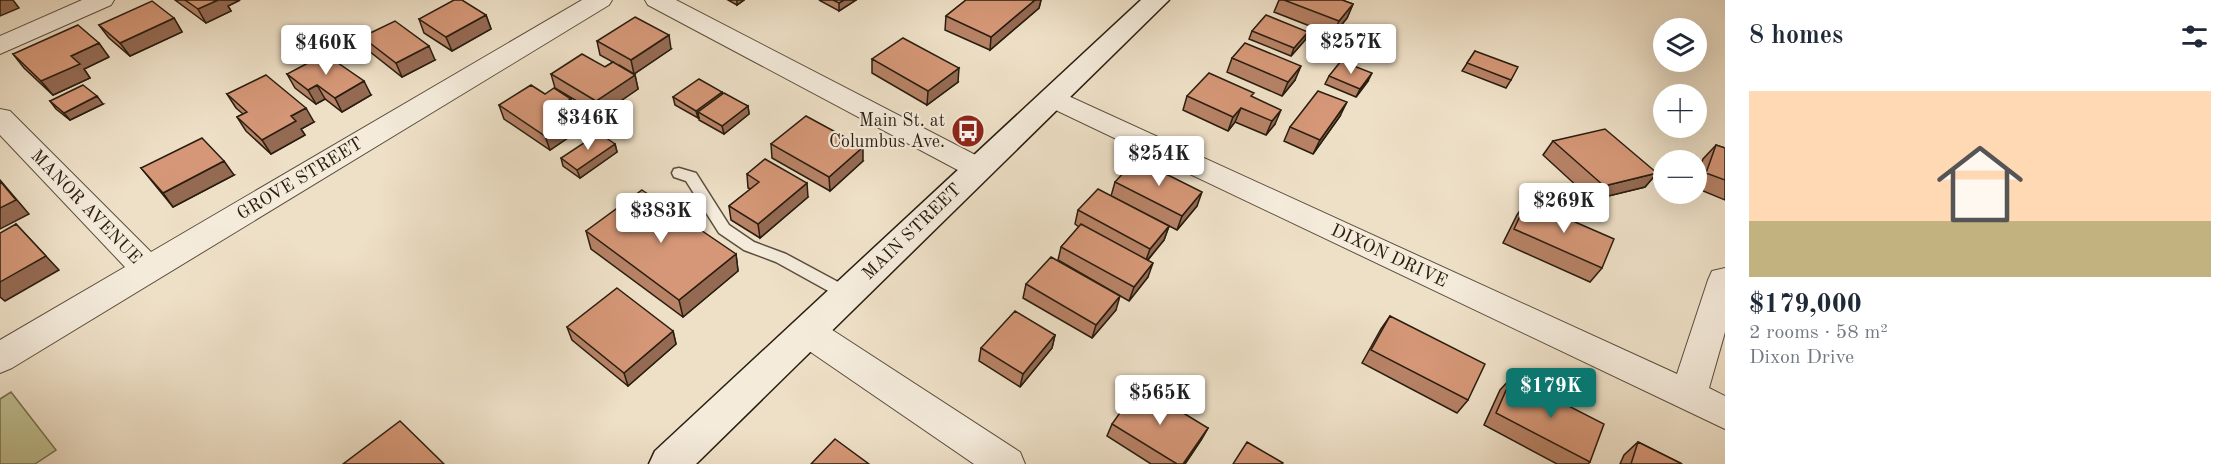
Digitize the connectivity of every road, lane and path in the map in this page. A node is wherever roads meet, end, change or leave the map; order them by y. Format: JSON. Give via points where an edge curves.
{"nodes":[{"id":1,"x":102,"y":0,"type":"edge"},
{"id":2,"x":600,"y":0,"type":"edge"},
{"id":3,"x":657,"y":0,"type":"edge"},
{"id":4,"x":1156,"y":0,"type":"edge"},
{"id":5,"x":0,"y":46,"type":"edge"},
{"id":6,"x":1053,"y":98,"type":"junction"},
{"id":7,"x":0,"y":118,"type":"edge"},
{"id":8,"x":979,"y":169,"type":"junction"},
{"id":9,"x":679,"y":173,"type":"dead end"},
{"id":10,"x":148,"y":270,"type":"junction"},
{"id":11,"x":1725,"y":280,"type":"edge"},
{"id":12,"x":847,"y":294,"type":"junction"},
{"id":13,"x":808,"y":332,"type":"junction"},
{"id":14,"x":0,"y":358,"type":"edge"},
{"id":15,"x":1688,"y":396,"type":"junction"},
{"id":16,"x":1725,"y":413,"type":"edge"},
{"id":17,"x":669,"y":464,"type":"edge"},
{"id":18,"x":1006,"y":464,"type":"edge"}],
"edges":[{"from":1,"to":5,"type":"street"},
{"from":2,"to":10,"type":"street","name":"GROVE STREET"},
{"from":3,"to":8,"type":"street"},
{"from":4,"to":6,"type":"main road","name":"MAIN STREET"},
{"from":6,"to":8,"type":"main road","name":"MAIN STREET"},
{"from":6,"to":15,"type":"street","name":"DIXON DRIVE"},
{"from":7,"to":10,"type":"street","name":"MANOR AVENUE"},
{"from":8,"to":12,"type":"main road","name":"MAIN STREET"},
{"from":9,"to":12,"type":"lane","via":[[691,177],[724,229],[749,246],[781,258]]},
{"from":10,"to":14,"type":"street","name":"GROVE STREET"},
{"from":11,"to":15,"type":"street"},
{"from":12,"to":13,"type":"main road","name":"MAIN STREET"},
{"from":13,"to":17,"type":"main road","name":"MAIN STREET"},
{"from":13,"to":18,"type":"street"},
{"from":15,"to":16,"type":"street","name":"DIXON DRIVE"}]}
